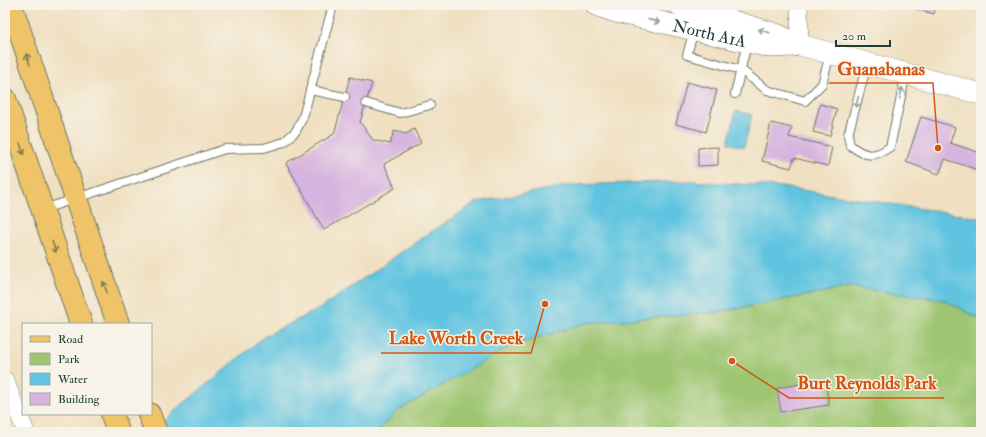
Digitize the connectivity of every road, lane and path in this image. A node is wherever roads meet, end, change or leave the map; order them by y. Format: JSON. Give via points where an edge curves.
{"nodes":[{"id":1,"x":11,"y":5,"type":"edge"},
{"id":2,"x":333,"y":5,"type":"edge"},
{"id":3,"x":596,"y":5,"type":"edge"},
{"id":4,"x":679,"y":5,"type":"edge"},
{"id":5,"x":799,"y":5,"type":"edge"},
{"id":6,"x":616,"y":8,"type":"edge"},
{"id":7,"x":694,"y":30,"type":"junction"},
{"id":8,"x":747,"y":43,"type":"junction"},
{"id":9,"x":800,"y":46,"type":"junction"},
{"id":10,"x":830,"y":54,"type":"junction"},
{"id":11,"x":867,"y":64,"type":"junction"},
{"id":12,"x":741,"y":70,"type":"junction"},
{"id":13,"x":906,"y":74,"type":"junction"},
{"id":14,"x":310,"y":90,"type":"junction"},
{"id":15,"x":735,"y":94,"type":"dead end"},
{"id":16,"x":981,"y":94,"type":"edge"},
{"id":17,"x":345,"y":97,"type":"dead end"},
{"id":18,"x":5,"y":99,"type":"edge"},
{"id":19,"x":366,"y":103,"type":"dead end"},
{"id":20,"x":430,"y":105,"type":"dead end"},
{"id":21,"x":75,"y":200,"type":"junction"},
{"id":22,"x":41,"y":210,"type":"junction"},
{"id":23,"x":81,"y":323,"type":"edge"},
{"id":24,"x":118,"y":323,"type":"edge"},
{"id":25,"x":5,"y":380,"type":"edge"},
{"id":26,"x":112,"y":415,"type":"edge"},
{"id":27,"x":149,"y":415,"type":"edge"},
{"id":28,"x":26,"y":432,"type":"edge"},
{"id":29,"x":118,"y":432,"type":"edge"},
{"id":30,"x":156,"y":432,"type":"edge"}],
"edges":[{"from":21,"to":1,"type":"main road","one_way":true},
{"from":2,"to":14,"type":"lane"},
{"from":3,"to":6,"type":"street","name":"North A1A"},
{"from":9,"to":4,"type":"street","name":"North A1A","one_way":true,"via":[[776,34]]},
{"from":5,"to":9,"type":"street"},
{"from":6,"to":7,"type":"street","name":"North A1A","one_way":true},
{"from":7,"to":8,"type":"street","name":"North A1A"},
{"from":7,"to":12,"type":"lane","via":[[687,55]]},
{"from":8,"to":9,"type":"street","name":"North A1A","via":[[770,47]]},
{"from":8,"to":12,"type":"lane"},
{"from":9,"to":10,"type":"street","name":"North A1A"},
{"from":10,"to":11,"type":"street","name":"North A1A"},
{"from":10,"to":12,"type":"lane","via":[[822,84],[805,101],[767,90]]},
{"from":11,"to":13,"type":"street","name":"North A1A"},
{"from":11,"to":13,"type":"lane","one_way":true,"via":[[848,135],[850,145],[868,155],[880,154],[890,147]]},
{"from":12,"to":15,"type":"lane"},
{"from":13,"to":16,"type":"street","name":"North A1A"},
{"from":14,"to":17,"type":"lane"},
{"from":14,"to":21,"type":"lane","via":[[303,117],[296,131],[284,142],[264,148],[225,149]]},
{"from":18,"to":22,"type":"main road","one_way":true},
{"from":19,"to":20,"type":"lane","via":[[400,113]]},
{"from":21,"to":22,"type":"lane"},
{"from":24,"to":21,"type":"main road","one_way":true},
{"from":22,"to":23,"type":"main road","one_way":true},
{"from":25,"to":28,"type":"street"},
{"from":26,"to":29,"type":"main road"},
{"from":27,"to":30,"type":"main road"}]}
